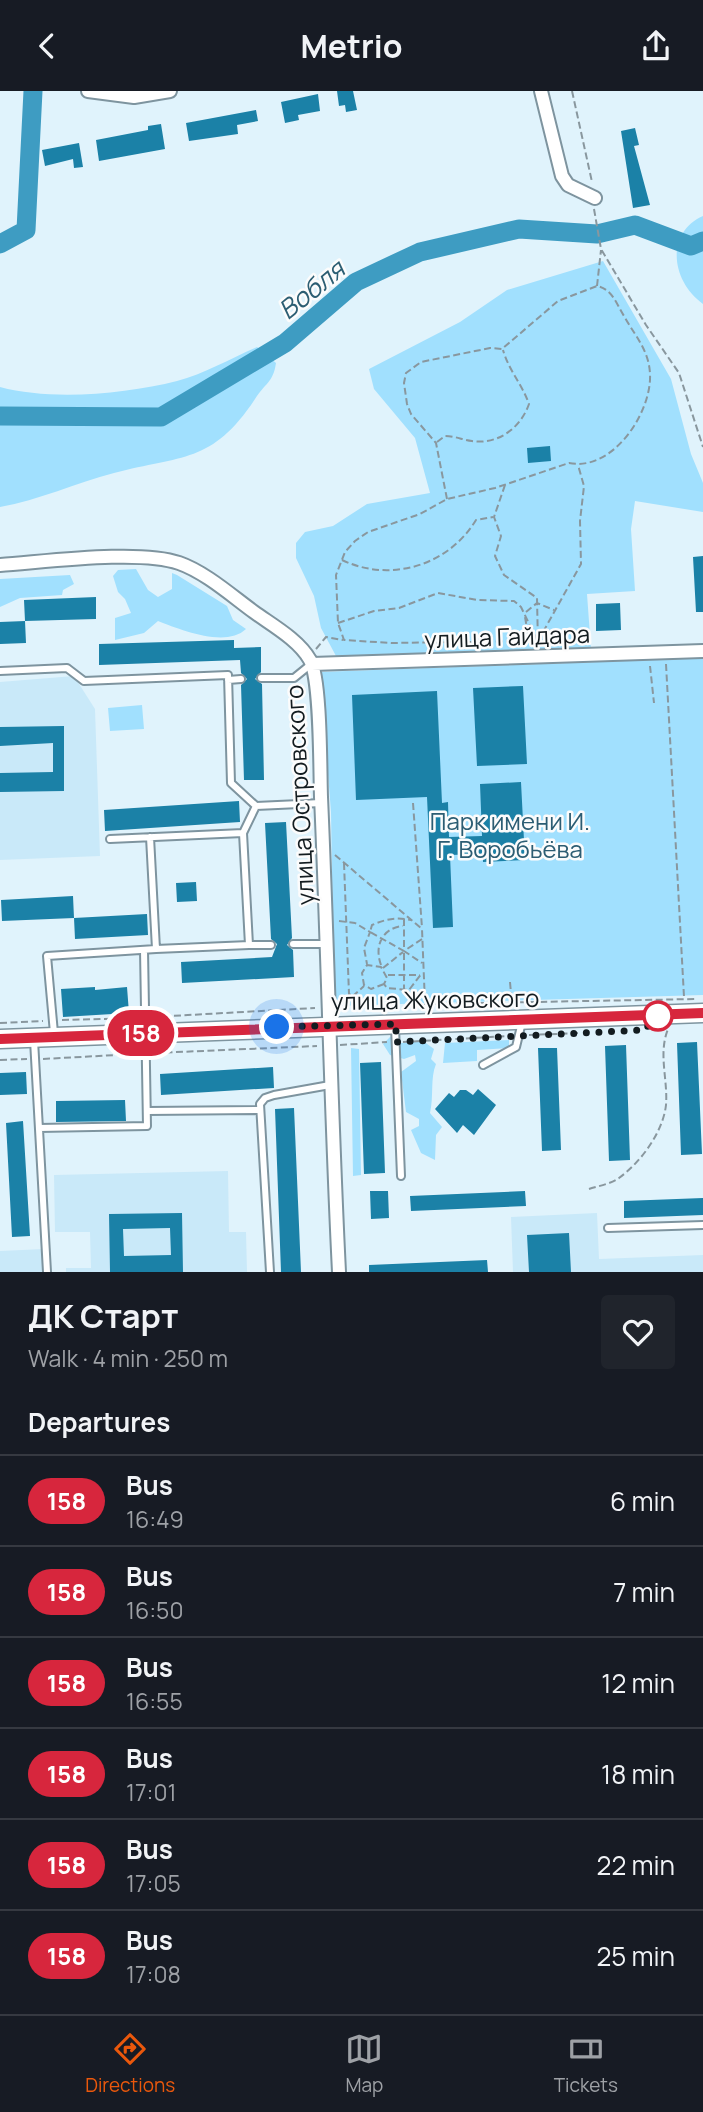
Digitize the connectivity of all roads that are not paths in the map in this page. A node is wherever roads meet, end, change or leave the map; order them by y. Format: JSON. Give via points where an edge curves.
{"nodes":[{"id":1,"x":88,"y":91,"type":"edge"},
{"id":2,"x":170,"y":91,"type":"edge"},
{"id":3,"x":541,"y":91,"type":"edge"},
{"id":4,"x":595,"y":198,"type":"road end"},
{"id":5,"x":0,"y":565,"type":"edge"},
{"id":6,"x":703,"y":650,"type":"edge"},
{"id":7,"x":310,"y":661,"type":"junction"},
{"id":8,"x":0,"y":671,"type":"edge"},
{"id":9,"x":261,"y":678,"type":"dead end"},
{"id":10,"x":241,"y":679,"type":"dead end"},
{"id":11,"x":228,"y":680,"type":"junction"},
{"id":12,"x":321,"y":803,"type":"junction"},
{"id":13,"x":256,"y":806,"type":"junction"},
{"id":14,"x":243,"y":833,"type":"junction"},
{"id":15,"x":150,"y":837,"type":"junction"},
{"id":16,"x":110,"y":839,"type":"dead end"},
{"id":17,"x":293,"y":944,"type":"dead end"},
{"id":18,"x":327,"y":944,"type":"junction"},
{"id":19,"x":249,"y":945,"type":"junction"},
{"id":20,"x":271,"y":945,"type":"dead end"},
{"id":21,"x":156,"y":949,"type":"junction"},
{"id":22,"x":144,"y":950,"type":"junction"},
{"id":23,"x":700,"y":1006,"type":"edge"},
{"id":24,"x":517,"y":1023,"type":"junction"},
{"id":25,"x":145,"y":1025,"type":"junction"},
{"id":26,"x":330,"y":1025,"type":"junction"},
{"id":27,"x":53,"y":1029,"type":"junction"},
{"id":28,"x":396,"y":1033,"type":"junction"},
{"id":29,"x":34,"y":1038,"type":"junction"},
{"id":30,"x":0,"y":1039,"type":"edge"},
{"id":31,"x":483,"y":1065,"type":"dead end"},
{"id":32,"x":330,"y":1084,"type":"junction"},
{"id":33,"x":260,"y":1110,"type":"junction"},
{"id":34,"x":147,"y":1111,"type":"junction"},
{"id":35,"x":39,"y":1128,"type":"junction"},
{"id":36,"x":401,"y":1175,"type":"dead end"},
{"id":37,"x":703,"y":1226,"type":"edge"},
{"id":38,"x":608,"y":1228,"type":"dead end"},
{"id":39,"x":47,"y":1272,"type":"edge"},
{"id":40,"x":270,"y":1272,"type":"edge"},
{"id":41,"x":340,"y":1272,"type":"edge"}],
"edges":[{"from":1,"to":2,"type":"street","via":[[134,97]]},
{"from":3,"to":4,"type":"street","via":[[562,176],[568,185]]},
{"from":5,"to":7,"type":"street","name":"улица Островского","via":[[132,557],[181,563],[281,631]]},
{"from":6,"to":7,"type":"street","name":"улица Гайдара"},
{"from":7,"to":9,"type":"lane","via":[[294,678]]},
{"from":7,"to":12,"type":"street","name":"улица Островского","via":[[317,703]]},
{"from":8,"to":11,"type":"lane","via":[[67,667],[84,681],[228,675]]},
{"from":10,"to":11,"type":"lane"},
{"from":11,"to":13,"type":"lane","via":[[231,783]]},
{"from":12,"to":13,"type":"lane"},
{"from":12,"to":18,"type":"street","name":"улица Островского"},
{"from":13,"to":14,"type":"lane"},
{"from":14,"to":15,"type":"lane"},
{"from":14,"to":19,"type":"lane"},
{"from":15,"to":16,"type":"lane"},
{"from":15,"to":21,"type":"lane"},
{"from":17,"to":18,"type":"lane"},
{"from":18,"to":26,"type":"street","name":"улица Островского"},
{"from":19,"to":20,"type":"lane"},
{"from":19,"to":21,"type":"lane"},
{"from":21,"to":22,"type":"lane"},
{"from":22,"to":25,"type":"lane"},
{"from":22,"to":27,"type":"lane","via":[[47,956]]},
{"from":23,"to":24,"type":"street","name":"улица Жуковского"},
{"from":24,"to":28,"type":"street","name":"улица Жуковского"},
{"from":24,"to":31,"type":"lane","via":[[516,1047]]},
{"from":25,"to":26,"type":"street","name":"улица Жуковского"},
{"from":25,"to":27,"type":"street","name":"улица Жуковского"},
{"from":25,"to":34,"type":"lane"},
{"from":26,"to":28,"type":"street","name":"улица Жуковского"},
{"from":26,"to":32,"type":"street","name":"улица Островского"},
{"from":27,"to":29,"type":"street","name":"улица Жуковского"},
{"from":28,"to":36,"type":"lane"},
{"from":29,"to":30,"type":"street","name":"улица Жуковского"},
{"from":29,"to":35,"type":"lane"},
{"from":32,"to":33,"type":"lane","via":[[265,1098]]},
{"from":32,"to":41,"type":"street","name":"улица Островского"},
{"from":33,"to":34,"type":"lane"},
{"from":33,"to":40,"type":"lane"},
{"from":34,"to":35,"type":"lane","via":[[147,1126]]},
{"from":35,"to":39,"type":"lane"},
{"from":37,"to":38,"type":"lane"}]}
